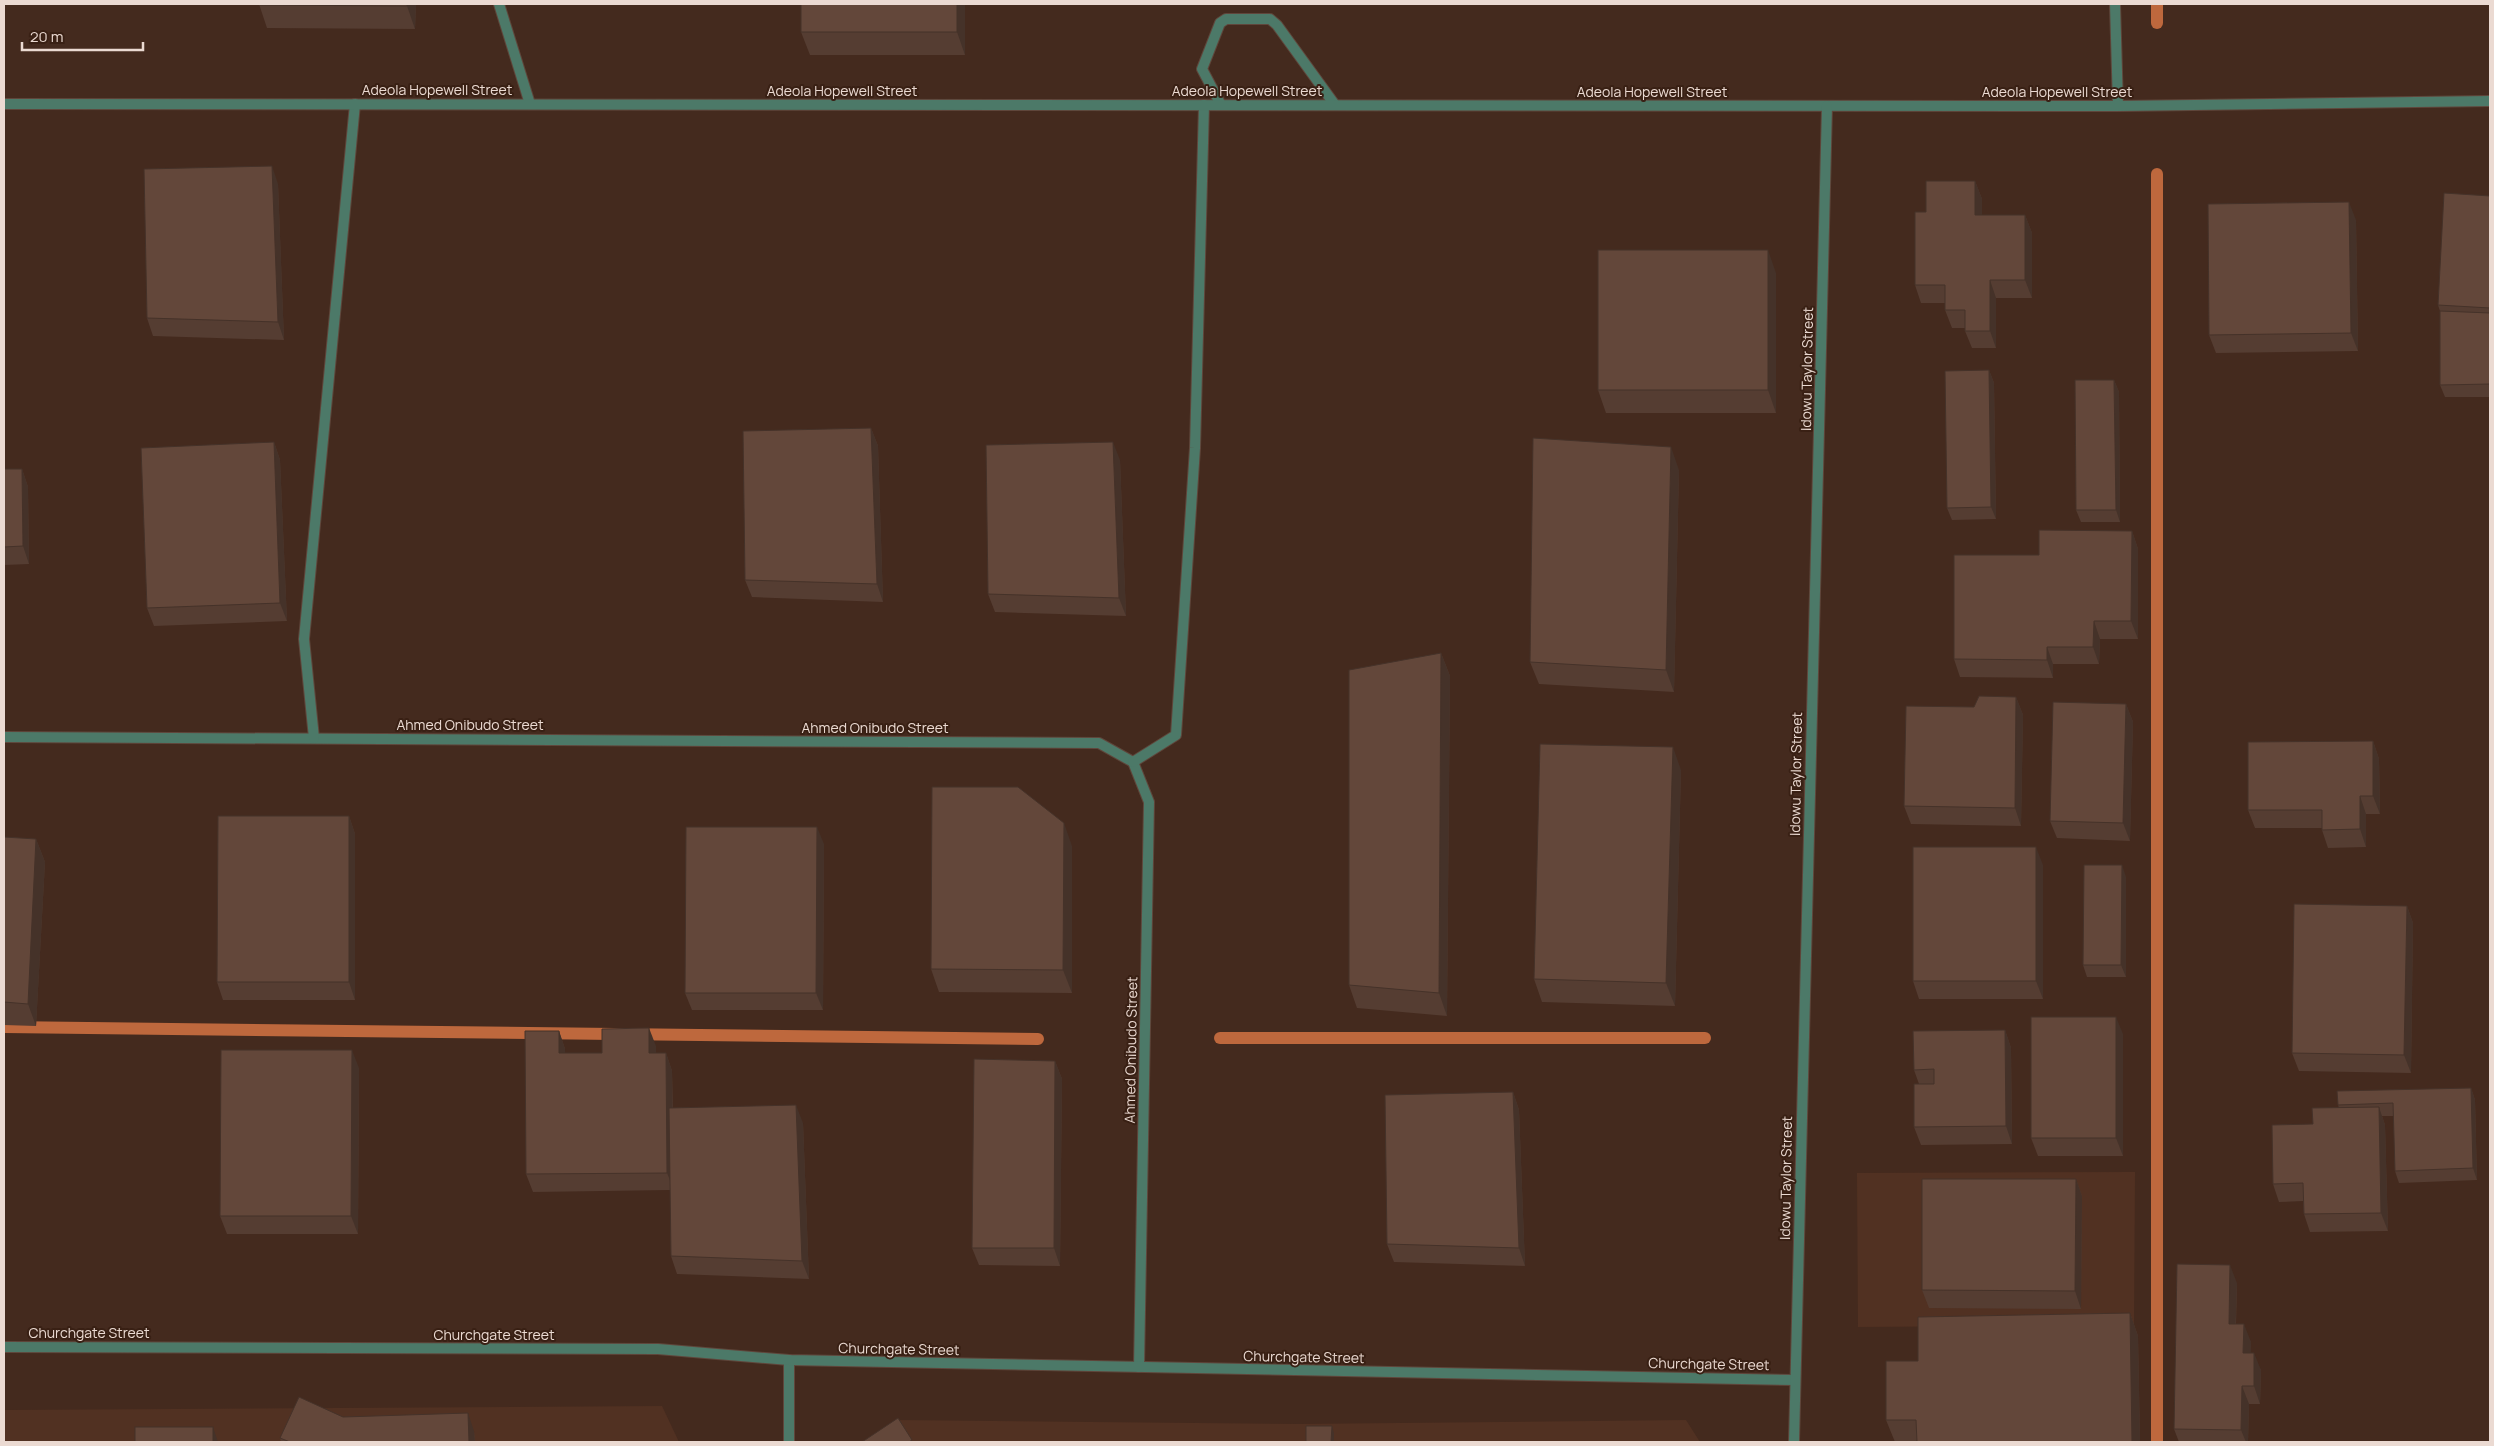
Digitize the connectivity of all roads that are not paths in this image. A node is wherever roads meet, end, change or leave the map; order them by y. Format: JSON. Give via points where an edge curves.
{"nodes":[{"id":1,"x":499,"y":4,"type":"edge"},
{"id":2,"x":2115,"y":4,"type":"edge"},
{"id":3,"x":2490,"y":101,"type":"edge"},
{"id":4,"x":4,"y":104,"type":"edge"},
{"id":5,"x":355,"y":104,"type":"junction"},
{"id":6,"x":530,"y":104,"type":"junction"},
{"id":7,"x":1204,"y":105,"type":"junction"},
{"id":8,"x":1221,"y":105,"type":"junction"},
{"id":9,"x":1335,"y":105,"type":"junction"},
{"id":10,"x":1827,"y":106,"type":"junction"},
{"id":11,"x":2118,"y":106,"type":"junction"},
{"id":12,"x":4,"y":737,"type":"edge"},
{"id":13,"x":314,"y":738,"type":"junction"},
{"id":14,"x":1133,"y":762,"type":"junction"},
{"id":15,"x":4,"y":1346,"type":"edge"},
{"id":16,"x":789,"y":1360,"type":"junction"},
{"id":17,"x":1139,"y":1367,"type":"junction"},
{"id":18,"x":1794,"y":1380,"type":"junction"},
{"id":19,"x":789,"y":1442,"type":"edge"},
{"id":20,"x":1794,"y":1442,"type":"edge"}],
"edges":[{"from":1,"to":6,"type":"street"},
{"from":2,"to":11,"type":"street"},
{"from":3,"to":11,"type":"street","name":"Adeola Hopewell Street"},
{"from":4,"to":5,"type":"street","name":"Adeola Hopewell Street"},
{"from":5,"to":6,"type":"street","name":"Adeola Hopewell Street"},
{"from":5,"to":13,"type":"street","via":[[304,639]]},
{"from":6,"to":7,"type":"street","name":"Adeola Hopewell Street"},
{"from":7,"to":8,"type":"street","name":"Adeola Hopewell Street"},
{"from":7,"to":14,"type":"street","via":[[1195,448],[1176,735]]},
{"from":8,"to":9,"type":"street","name":"Adeola Hopewell Street"},
{"from":8,"to":9,"type":"street","via":[[1202,69],[1220,22],[1226,19],[1270,19],[1277,24]]},
{"from":9,"to":10,"type":"street","name":"Adeola Hopewell Street"},
{"from":10,"to":11,"type":"street","name":"Adeola Hopewell Street"},
{"from":10,"to":18,"type":"street","name":"Idowu Taylor Street"},
{"from":12,"to":13,"type":"street","name":"Ahmed Onibudo Street"},
{"from":13,"to":14,"type":"street","name":"Ahmed Onibudo Street","via":[[1098,743]]},
{"from":14,"to":17,"type":"street","name":"Ahmed Onibudo Street","via":[[1149,802]]},
{"from":15,"to":16,"type":"street","name":"Churchgate Street","via":[[658,1349]]},
{"from":16,"to":17,"type":"street","name":"Churchgate Street"},
{"from":16,"to":19,"type":"street"},
{"from":17,"to":18,"type":"street","name":"Churchgate Street"},
{"from":18,"to":20,"type":"street","name":"Idowu Taylor Street"}]}
